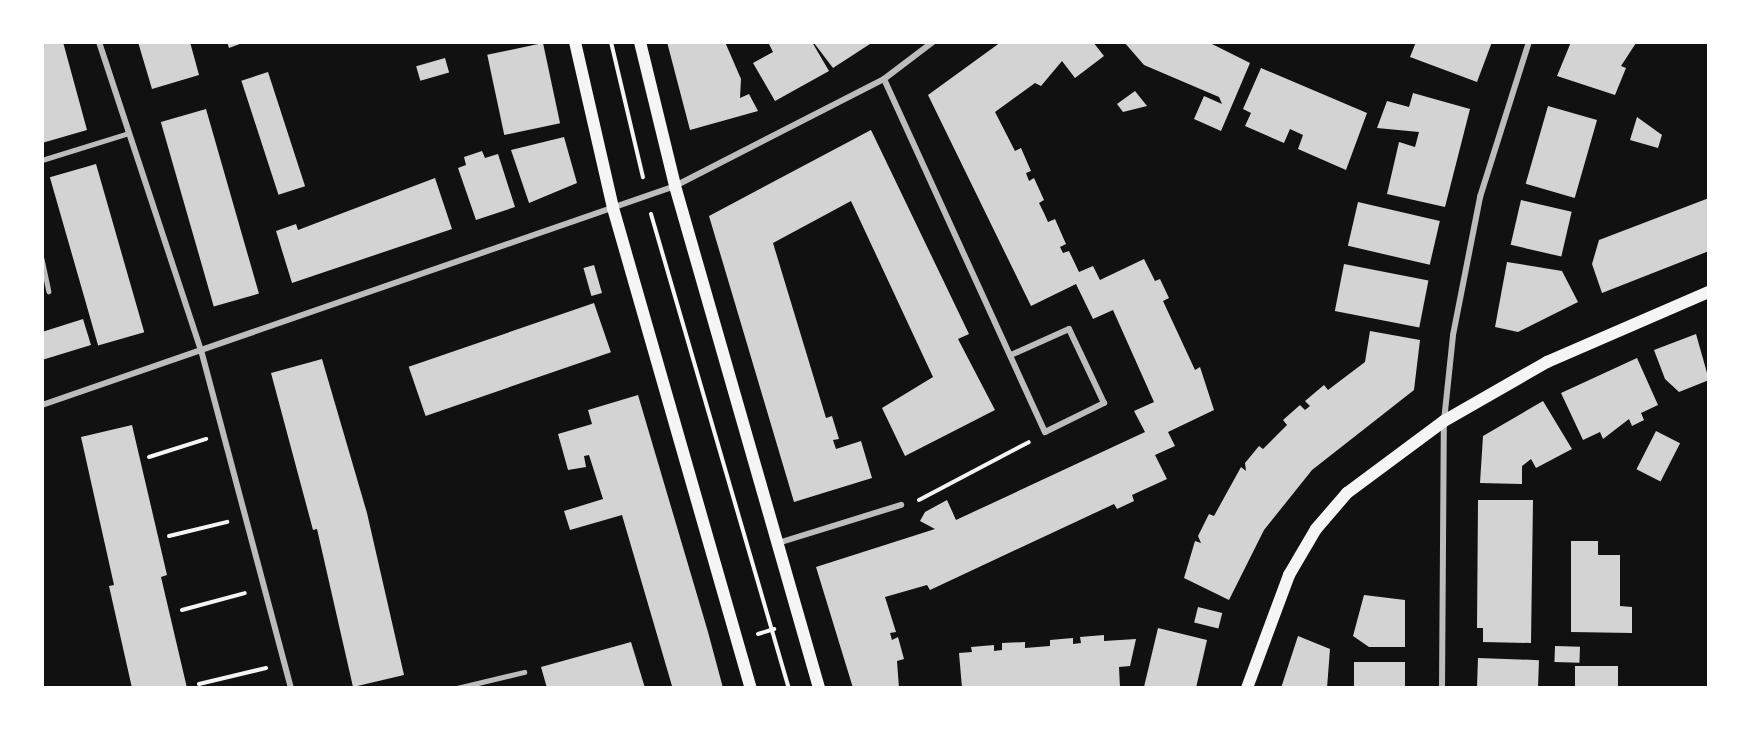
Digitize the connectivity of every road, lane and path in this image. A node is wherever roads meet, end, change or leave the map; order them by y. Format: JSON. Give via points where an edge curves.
{"nodes":[{"id":1,"x":99,"y":42,"type":"edge"},
{"id":2,"x":575,"y":42,"type":"edge"},
{"id":3,"x":611,"y":42,"type":"edge"},
{"id":4,"x":640,"y":42,"type":"edge"},
{"id":5,"x":933,"y":42,"type":"edge"},
{"id":6,"x":1529,"y":42,"type":"edge"},
{"id":7,"x":884,"y":80,"type":"junction"},
{"id":8,"x":129,"y":133,"type":"junction"},
{"id":9,"x":42,"y":160,"type":"edge"},
{"id":10,"x":675,"y":186,"type":"junction"},
{"id":11,"x":648,"y":196,"type":"junction"},
{"id":12,"x":613,"y":208,"type":"junction"},
{"id":13,"x":42,"y":259,"type":"edge"},
{"id":14,"x":49,"y":291,"type":"dead end"},
{"id":15,"x":1709,"y":292,"type":"edge"},
{"id":16,"x":201,"y":350,"type":"junction"},
{"id":17,"x":1011,"y":355,"type":"junction"},
{"id":18,"x":42,"y":405,"type":"edge"},
{"id":19,"x":1444,"y":421,"type":"junction"},
{"id":20,"x":1045,"y":432,"type":"junction"},
{"id":21,"x":224,"y":433,"type":"junction"},
{"id":22,"x":149,"y":457,"type":"dead end"},
{"id":23,"x":927,"y":497,"type":"dead end"},
{"id":24,"x":901,"y":505,"type":"dead end"},
{"id":25,"x":248,"y":517,"type":"junction"},
{"id":26,"x":169,"y":536,"type":"dead end"},
{"id":27,"x":776,"y":543,"type":"junction"},
{"id":28,"x":266,"y":588,"type":"junction"},
{"id":29,"x":182,"y":610,"type":"dead end"},
{"id":30,"x":800,"y":622,"type":"junction"},
{"id":31,"x":772,"y":630,"type":"junction"},
{"id":32,"x":737,"y":640,"type":"junction"},
{"id":33,"x":285,"y":664,"type":"junction"},
{"id":34,"x":524,"y":672,"type":"dead end"},
{"id":35,"x":199,"y":684,"type":"dead end"},
{"id":36,"x":291,"y":688,"type":"edge"},
{"id":37,"x":458,"y":688,"type":"edge"},
{"id":38,"x":751,"y":688,"type":"edge"},
{"id":39,"x":789,"y":688,"type":"edge"},
{"id":40,"x":819,"y":688,"type":"edge"},
{"id":41,"x":1248,"y":688,"type":"edge"},
{"id":42,"x":1442,"y":688,"type":"edge"}],
"edges":[{"from":1,"to":8,"type":"street"},
{"from":2,"to":12,"type":"main road"},
{"from":3,"to":11,"type":"path"},
{"from":4,"to":10,"type":"main road"},
{"from":5,"to":7,"type":"street"},
{"from":6,"to":19,"type":"street","via":[[1512,82],[1464,263]]},
{"from":7,"to":10,"type":"street"},
{"from":7,"to":17,"type":"street"},
{"from":8,"to":9,"type":"lane"},
{"from":8,"to":16,"type":"street"},
{"from":10,"to":11,"type":"street"},
{"from":10,"to":27,"type":"main road"},
{"from":11,"to":12,"type":"street"},
{"from":11,"to":31,"type":"path"},
{"from":12,"to":16,"type":"street"},
{"from":12,"to":32,"type":"main road"},
{"from":13,"to":14,"type":"lane"},
{"from":15,"to":19,"type":"main road","via":[[1547,362]]},
{"from":16,"to":18,"type":"street"},
{"from":16,"to":21,"type":"street"},
{"from":17,"to":20,"type":"street"},
{"from":17,"to":20,"type":"street","via":[[1069,329],[1104,404]]},
{"from":19,"to":41,"type":"main road","via":[[1371,473],[1316,529],[1289,575]]},
{"from":19,"to":42,"type":"street"},
{"from":20,"to":23,"type":"path"},
{"from":21,"to":22,"type":"path"},
{"from":21,"to":25,"type":"street"},
{"from":24,"to":27,"type":"street"},
{"from":25,"to":26,"type":"path"},
{"from":25,"to":28,"type":"street"},
{"from":27,"to":30,"type":"main road"},
{"from":28,"to":29,"type":"path"},
{"from":28,"to":33,"type":"street"},
{"from":30,"to":31,"type":"path"},
{"from":30,"to":40,"type":"main road"},
{"from":31,"to":32,"type":"path"},
{"from":31,"to":39,"type":"path"},
{"from":32,"to":38,"type":"main road"},
{"from":33,"to":35,"type":"path"},
{"from":33,"to":36,"type":"street"},
{"from":34,"to":37,"type":"lane"}]}
